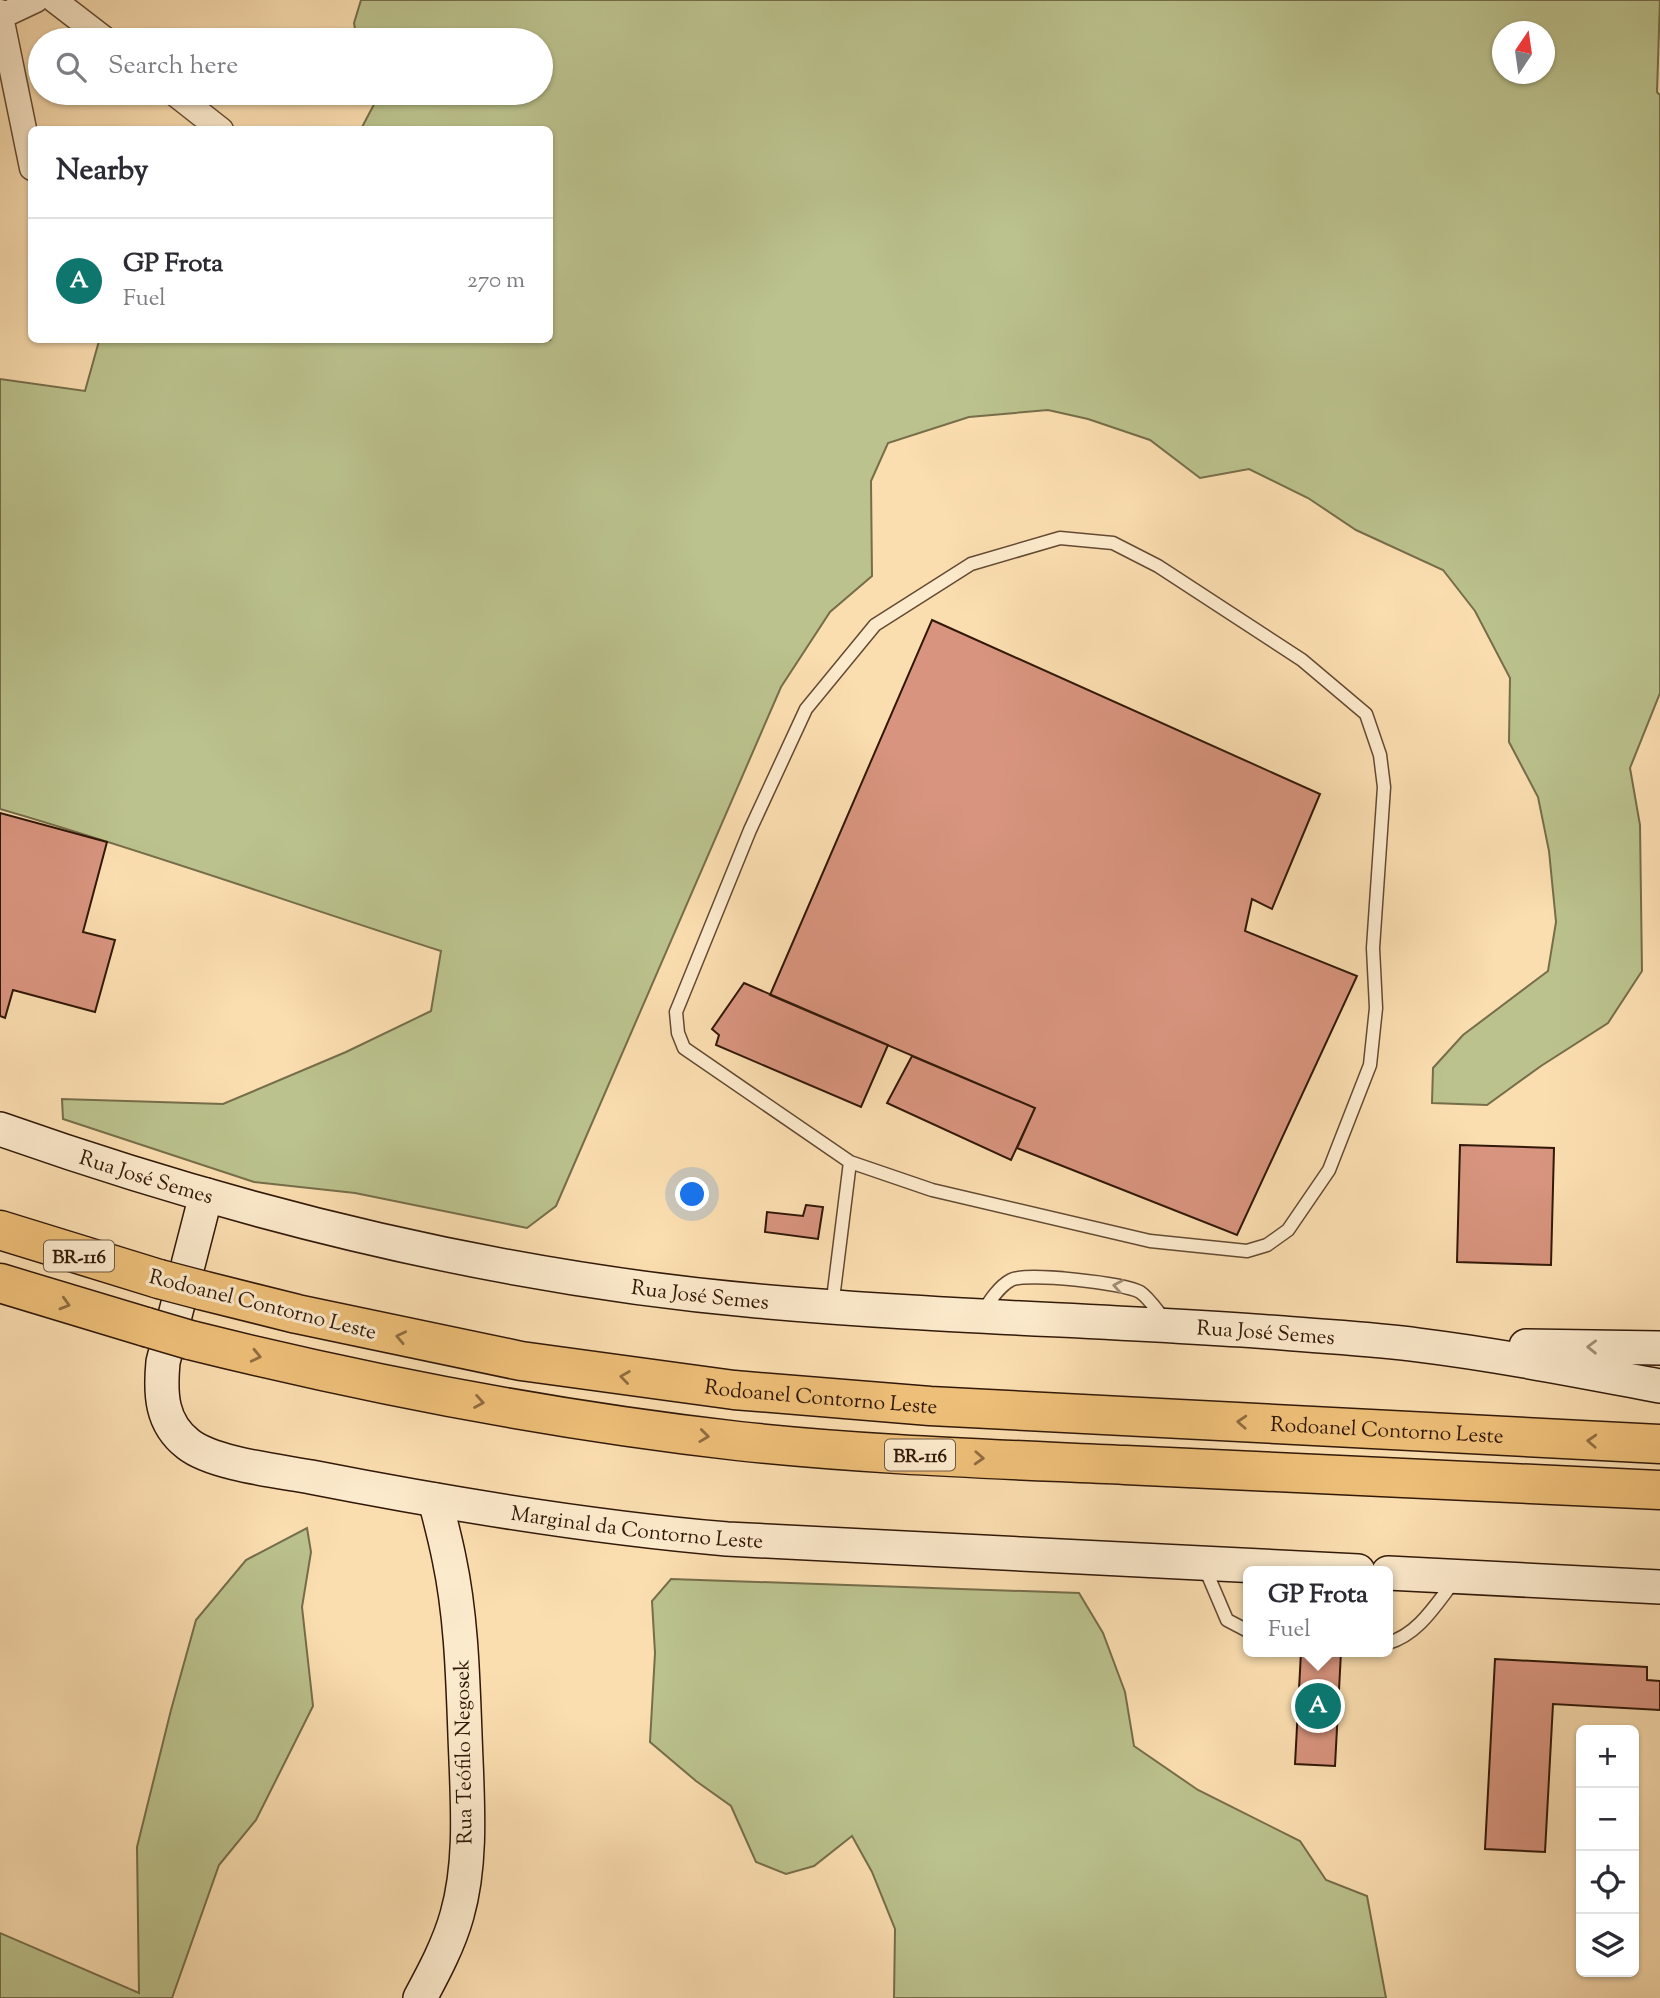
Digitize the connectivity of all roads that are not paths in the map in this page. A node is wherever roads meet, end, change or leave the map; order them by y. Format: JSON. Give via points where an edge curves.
{"nodes":[{"id":1,"x":36,"y":0,"type":"edge"},
{"id":2,"x":54,"y":0,"type":"edge"},
{"id":3,"x":1,"y":15,"type":"edge"},
{"id":4,"x":90,"y":28,"type":"edge"},
{"id":5,"x":190,"y":105,"type":"edge"},
{"id":6,"x":217,"y":126,"type":"edge"},
{"id":7,"x":28,"y":148,"type":"edge"},
{"id":8,"x":0,"y":1129,"type":"edge"},
{"id":9,"x":850,"y":1162,"type":"junction"},
{"id":10,"x":206,"y":1195,"type":"junction"},
{"id":11,"x":0,"y":1230,"type":"edge"},
{"id":12,"x":0,"y":1283,"type":"edge"},
{"id":13,"x":832,"y":1307,"type":"junction"},
{"id":14,"x":1418,"y":1345,"type":"junction"},
{"id":15,"x":1660,"y":1348,"type":"edge"},
{"id":16,"x":1660,"y":1386,"type":"edge"},
{"id":17,"x":1660,"y":1444,"type":"edge"},
{"id":18,"x":1660,"y":1490,"type":"edge"},
{"id":19,"x":435,"y":1500,"type":"junction"},
{"id":20,"x":1202,"y":1563,"type":"junction"},
{"id":21,"x":1260,"y":1566,"type":"edge"},
{"id":22,"x":1393,"y":1573,"type":"edge"},
{"id":23,"x":1457,"y":1577,"type":"junction"},
{"id":24,"x":1660,"y":1587,"type":"edge"},
{"id":25,"x":1243,"y":1628,"type":"edge"},
{"id":26,"x":1393,"y":1641,"type":"edge"},
{"id":27,"x":420,"y":1998,"type":"edge"}],
"edges":[{"from":1,"to":3,"type":"street"},
{"from":2,"to":4,"type":"street"},
{"from":3,"to":7,"type":"street"},
{"from":5,"to":6,"type":"street"},
{"from":8,"to":10,"type":"main road","name":"Rua José Semes"},
{"from":9,"to":9,"type":"lane","via":[[932,1190],[1150,1241],[1247,1251],[1267,1245],[1288,1230],[1329,1170],[1370,1065],[1384,788],[1380,755],[1366,714],[1302,660],[1158,566],[1113,543],[1060,538],[971,564],[875,625],[806,709],[750,830],[676,1012],[684,1048]]},
{"from":9,"to":13,"type":"lane"},
{"from":10,"to":13,"type":"main road","name":"Rua José Semes","via":[[376,1239],[543,1273],[690,1294]]},
{"from":10,"to":19,"type":"main road","name":"Marginal da Contorno Leste","via":[[163,1362],[162,1400],[177,1434],[190,1446],[224,1460]]},
{"from":17,"to":11,"type":"highway","name":"Rodoanel Contorno Leste","number":"BR-116","one_way":true,"bridge":true,"via":[[930,1406],[629,1377],[494,1356],[310,1317],[159,1279]]},
{"from":12,"to":18,"type":"highway","number":"BR-116","one_way":true,"bridge":true,"via":[[190,1340],[341,1376],[628,1427],[913,1455]]},
{"from":13,"to":14,"type":"main road","name":"Rua José Semes"},
{"from":15,"to":14,"type":"main road","name":"Rua José Semes","one_way":true},
{"from":14,"to":16,"type":"main road","name":"Rua José Semes"},
{"from":19,"to":20,"type":"main road","name":"Marginal da Contorno Leste","via":[[582,1524],[727,1539]]},
{"from":19,"to":27,"type":"main road","name":"Rua Teófilo Negosek","via":[[450,1559],[462,1659],[468,1820],[457,1915]]},
{"from":20,"to":21,"type":"main road","name":"Marginal da Contorno Leste"},
{"from":20,"to":25,"type":"lane","via":[[1227,1620]]},
{"from":22,"to":23,"type":"main road"},
{"from":23,"to":24,"type":"main road"},
{"from":23,"to":26,"type":"lane","via":[[1426,1618]]}]}
